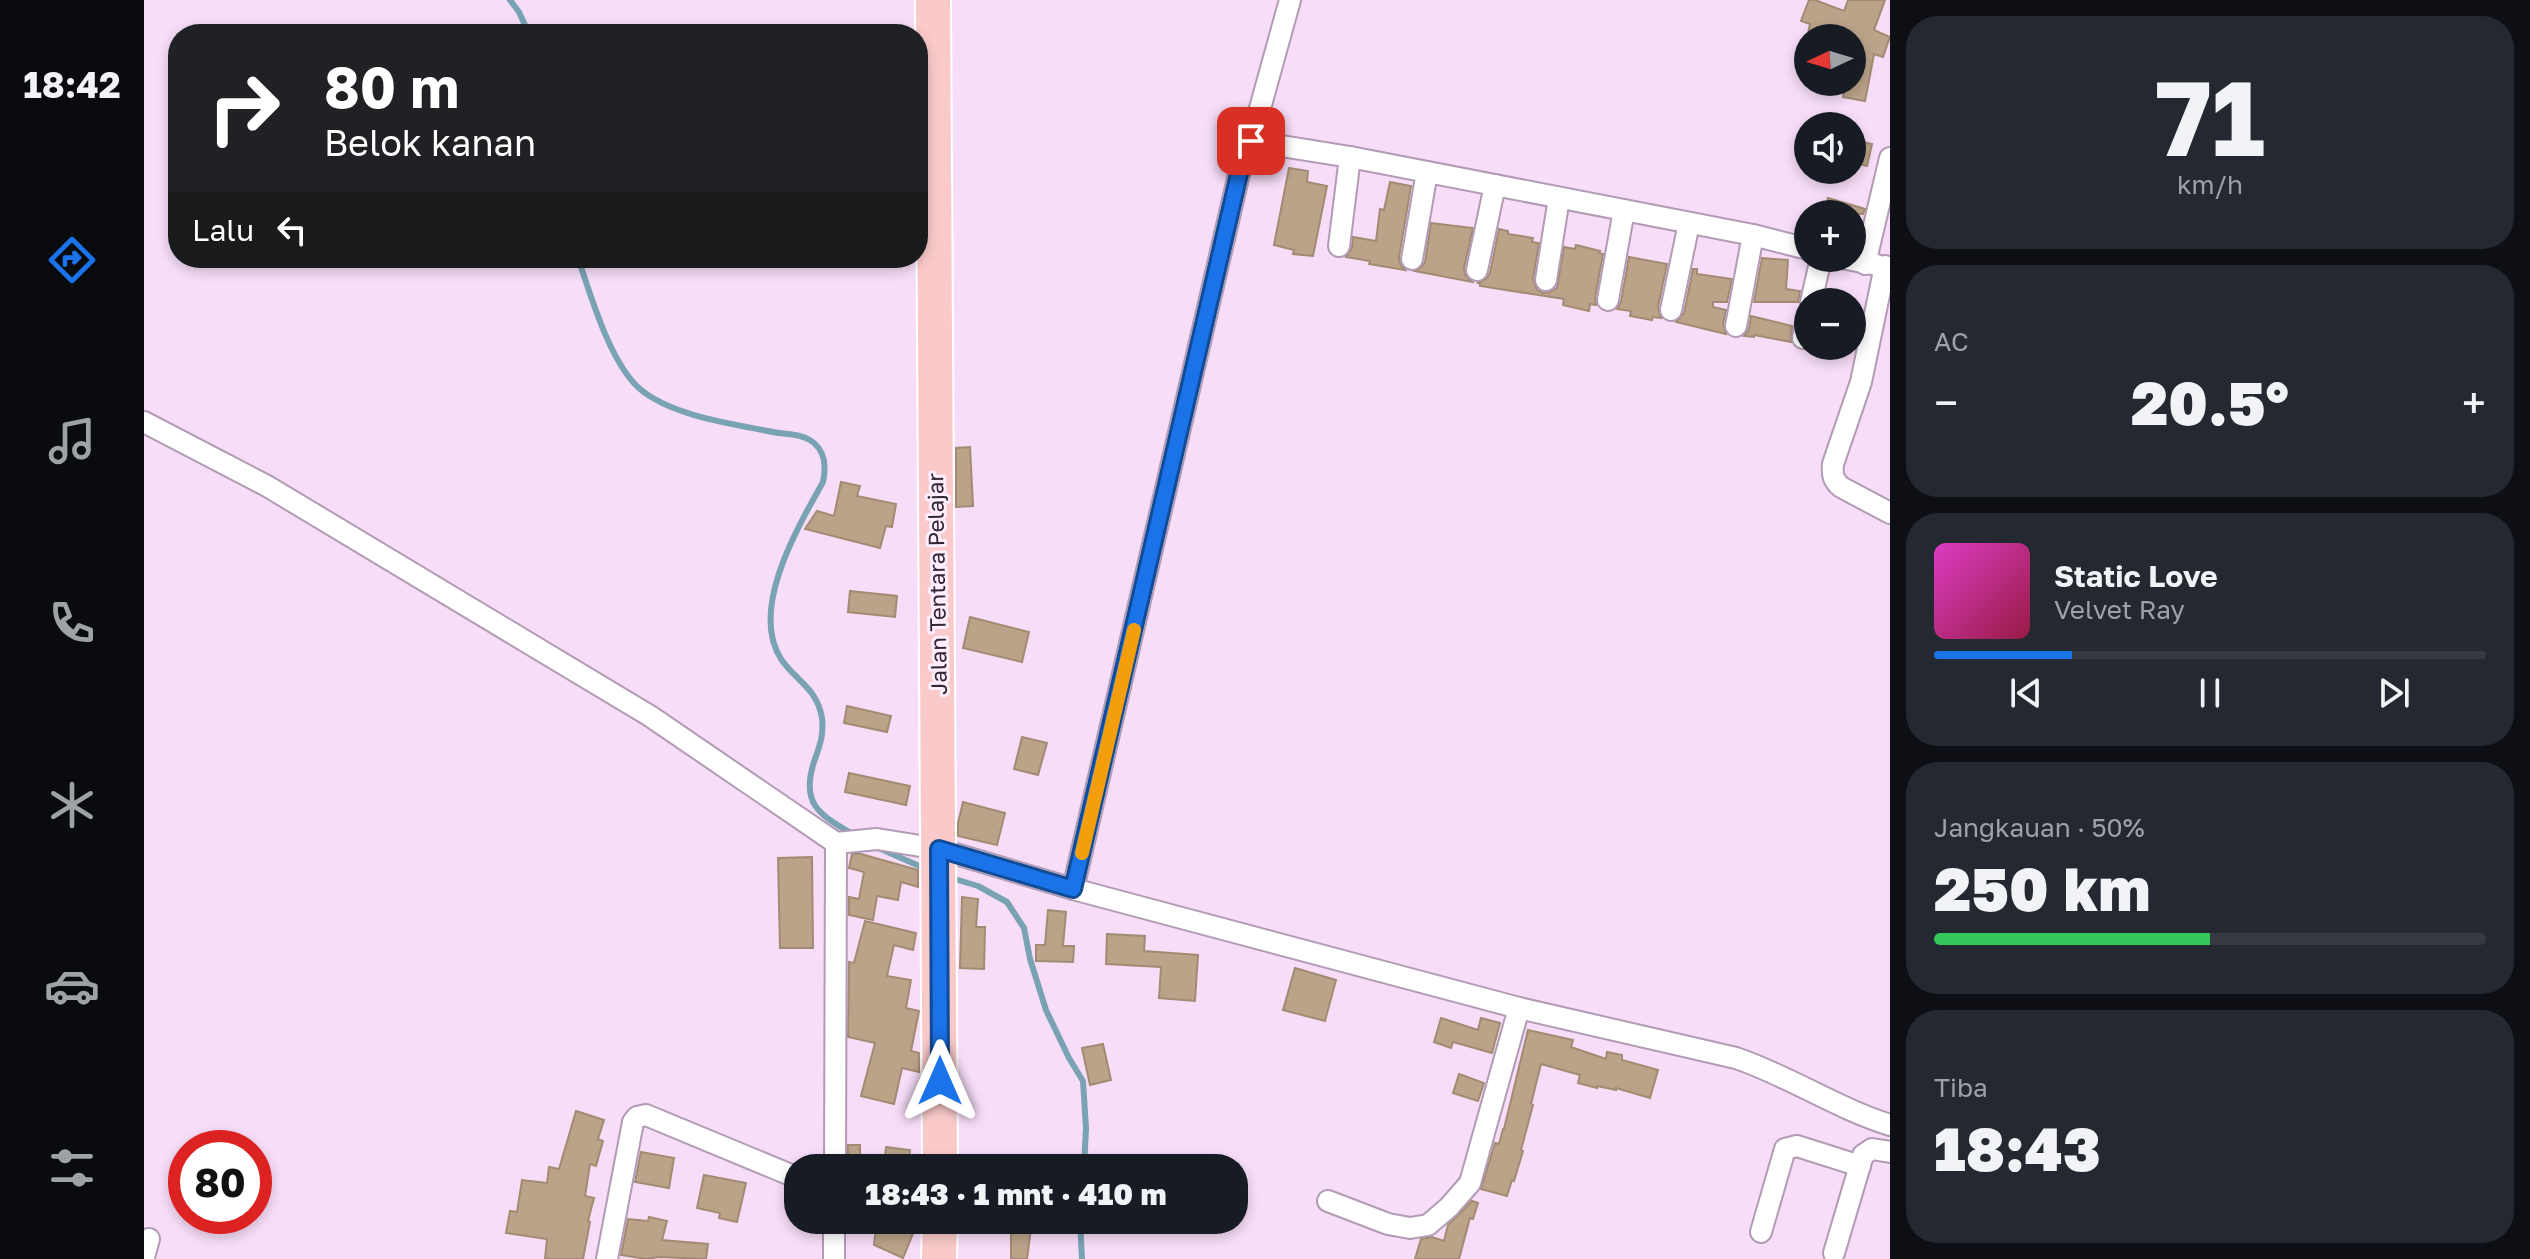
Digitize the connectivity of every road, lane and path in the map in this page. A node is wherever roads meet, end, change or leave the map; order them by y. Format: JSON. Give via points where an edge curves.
{"nodes":[{"id":1,"x":933,"y":0,"type":"edge"},
{"id":2,"x":1290,"y":0,"type":"edge"},
{"id":3,"x":1251,"y":141,"type":"junction"},
{"id":4,"x":1350,"y":157,"type":"junction"},
{"id":5,"x":1890,"y":158,"type":"edge"},
{"id":6,"x":1427,"y":172,"type":"junction"},
{"id":7,"x":1495,"y":185,"type":"junction"},
{"id":8,"x":1559,"y":198,"type":"junction"},
{"id":9,"x":1624,"y":210,"type":"junction"},
{"id":10,"x":1689,"y":223,"type":"junction"},
{"id":11,"x":1753,"y":235,"type":"junction"},
{"id":12,"x":1794,"y":245,"type":"edge"},
{"id":13,"x":1339,"y":246,"type":"dead end"},
{"id":14,"x":1412,"y":259,"type":"dead end"},
{"id":15,"x":1880,"y":266,"type":"edge"},
{"id":16,"x":1477,"y":270,"type":"dead end"},
{"id":17,"x":1546,"y":280,"type":"dead end"},
{"id":18,"x":1608,"y":300,"type":"dead end"},
{"id":19,"x":1671,"y":310,"type":"dead end"},
{"id":20,"x":1736,"y":326,"type":"dead end"},
{"id":21,"x":144,"y":422,"type":"edge"},
{"id":22,"x":1890,"y":513,"type":"edge"},
{"id":23,"x":841,"y":842,"type":"junction"},
{"id":24,"x":939,"y":854,"type":"junction"},
{"id":25,"x":1073,"y":889,"type":"junction"},
{"id":26,"x":1519,"y":1008,"type":"junction"},
{"id":27,"x":1890,"y":1125,"type":"edge"},
{"id":28,"x":1890,"y":1152,"type":"edge"},
{"id":29,"x":835,"y":1154,"type":"edge"},
{"id":30,"x":940,"y":1154,"type":"edge"},
{"id":31,"x":1860,"y":1166,"type":"junction"},
{"id":32,"x":784,"y":1172,"type":"edge"},
{"id":33,"x":1328,"y":1201,"type":"dead end"},
{"id":34,"x":1761,"y":1232,"type":"dead end"},
{"id":35,"x":834,"y":1234,"type":"edge"},
{"id":36,"x":940,"y":1234,"type":"edge"},
{"id":37,"x":1834,"y":1253,"type":"dead end"},
{"id":38,"x":607,"y":1259,"type":"edge"},
{"id":39,"x":834,"y":1259,"type":"edge"},
{"id":40,"x":939,"y":1259,"type":"edge"}],
"edges":[{"from":1,"to":24,"type":"highway","name":"Jalan Tentara Pelajar"},
{"from":2,"to":3,"type":"street"},
{"from":3,"to":4,"type":"street"},
{"from":3,"to":25,"type":"street","via":[[1239,174]]},
{"from":4,"to":6,"type":"street"},
{"from":4,"to":13,"type":"street"},
{"from":5,"to":15,"type":"street"},
{"from":6,"to":7,"type":"street"},
{"from":6,"to":14,"type":"street"},
{"from":7,"to":8,"type":"street"},
{"from":7,"to":16,"type":"street"},
{"from":8,"to":9,"type":"street"},
{"from":8,"to":17,"type":"street"},
{"from":9,"to":10,"type":"street"},
{"from":9,"to":18,"type":"street"},
{"from":10,"to":11,"type":"street"},
{"from":10,"to":19,"type":"street"},
{"from":11,"to":12,"type":"street"},
{"from":11,"to":20,"type":"street"},
{"from":15,"to":22,"type":"street","via":[[1861,382],[1832,473],[1841,487]]},
{"from":21,"to":23,"type":"street","via":[[267,486],[650,716]]},
{"from":23,"to":24,"type":"street","via":[[877,839]]},
{"from":23,"to":29,"type":"street"},
{"from":24,"to":25,"type":"street"},
{"from":24,"to":30,"type":"highway","name":"Jalan Tentara Pelajar"},
{"from":25,"to":26,"type":"street"},
{"from":26,"to":27,"type":"street","via":[[1736,1058]]},
{"from":26,"to":33,"type":"street","via":[[1470,1183],[1435,1221],[1420,1228],[1388,1224]]},
{"from":28,"to":31,"type":"street","via":[[1867,1151]]},
{"from":31,"to":34,"type":"street","via":[[1797,1146],[1785,1149]]},
{"from":31,"to":37,"type":"street"},
{"from":32,"to":38,"type":"street","via":[[646,1115],[637,1117]]},
{"from":35,"to":39,"type":"street"},
{"from":36,"to":40,"type":"highway"}]}
